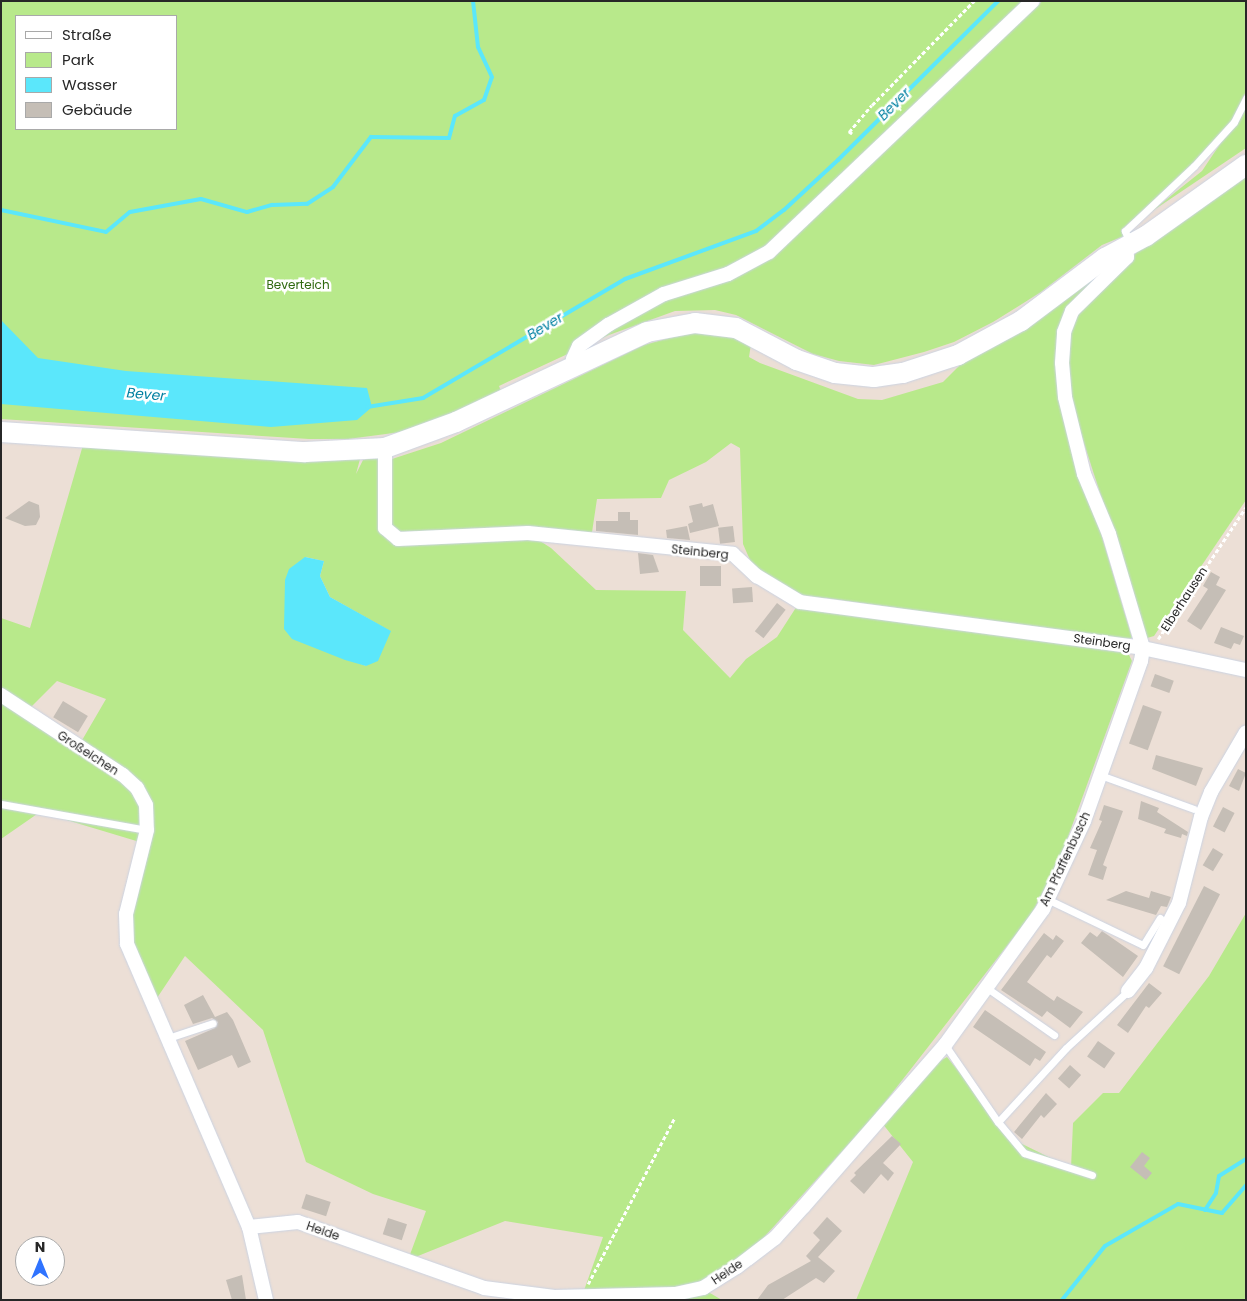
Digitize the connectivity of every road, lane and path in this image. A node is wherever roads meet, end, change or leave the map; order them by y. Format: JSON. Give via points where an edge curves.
{"nodes":[{"id":1,"x":974,"y":1,"type":"edge"},
{"id":2,"x":1033,"y":1,"type":"edge"},
{"id":3,"x":1246,"y":98,"type":"edge"},
{"id":4,"x":850,"y":133,"type":"dead end"},
{"id":5,"x":1246,"y":165,"type":"edge"},
{"id":6,"x":1128,"y":245,"type":"junction"},
{"id":7,"x":575,"y":367,"type":"junction"},
{"id":8,"x":1,"y":432,"type":"edge"},
{"id":9,"x":386,"y":448,"type":"junction"},
{"id":10,"x":1246,"y":507,"type":"edge"},
{"id":11,"x":1143,"y":648,"type":"junction"},
{"id":12,"x":1246,"y":670,"type":"edge"},
{"id":13,"x":1,"y":695,"type":"edge"},
{"id":14,"x":1246,"y":732,"type":"edge"},
{"id":15,"x":1100,"y":775,"type":"junction"},
{"id":16,"x":1,"y":804,"type":"edge"},
{"id":17,"x":1194,"y":809,"type":"dead end"},
{"id":18,"x":147,"y":830,"type":"junction"},
{"id":19,"x":1047,"y":898,"type":"junction"},
{"id":20,"x":1160,"y":918,"type":"dead end"},
{"id":21,"x":987,"y":988,"type":"junction"},
{"id":22,"x":1128,"y":991,"type":"joint"},
{"id":23,"x":213,"y":1023,"type":"dead end"},
{"id":24,"x":1054,"y":1035,"type":"dead end"},
{"id":25,"x":168,"y":1038,"type":"junction"},
{"id":26,"x":945,"y":1045,"type":"junction"},
{"id":27,"x":675,"y":1117,"type":"dead end"},
{"id":28,"x":998,"y":1122,"type":"junction"},
{"id":29,"x":1092,"y":1175,"type":"dead end"},
{"id":30,"x":249,"y":1227,"type":"junction"},
{"id":31,"x":582,"y":1296,"type":"junction"},
{"id":32,"x":266,"y":1300,"type":"edge"}],
"edges":[{"from":1,"to":4,"type":"path"},
{"from":2,"to":7,"type":"street","via":[[769,252],[728,274],[664,294],[608,326],[579,346],[573,359]]},
{"from":3,"to":6,"type":"lane","via":[[1234,122],[1194,166],[1125,231]]},
{"from":5,"to":6,"type":"street"},
{"from":6,"to":7,"type":"street","via":[[1106,258],[1045,306],[997,336],[958,355],[903,373],[855,376],[828,371],[797,360],[736,328],[706,322],[647,332]]},
{"from":6,"to":11,"type":"street","via":[[1127,257],[1072,311],[1064,332],[1062,363],[1065,397],[1084,474],[1109,534]]},
{"from":7,"to":9,"type":"street","via":[[442,428]]},
{"from":8,"to":9,"type":"street","via":[[314,453]]},
{"from":9,"to":11,"type":"street","name":"Steinberg","via":[[385,528],[398,539],[528,533],[733,554],[757,576],[800,602]]},
{"from":10,"to":11,"type":"path","name":"Elberhausen","via":[[1157,641]]},
{"from":11,"to":12,"type":"street"},
{"from":11,"to":15,"type":"street","name":"Am Pfaffenbusch"},
{"from":13,"to":18,"type":"street","name":"Großeichen","via":[[129,780],[146,804]]},
{"from":14,"to":22,"type":"street","via":[[1211,792],[1200,818],[1180,903],[1146,968]]},
{"from":15,"to":17,"type":"lane"},
{"from":15,"to":19,"type":"street","name":"Am Pfaffenbusch","via":[[1084,821]]},
{"from":16,"to":18,"type":"lane"},
{"from":18,"to":25,"type":"street","name":"Großeichen","via":[[128,900],[127,944]]},
{"from":19,"to":20,"type":"lane","via":[[1143,945]]},
{"from":19,"to":21,"type":"street","name":"Am Pfaffenbusch"},
{"from":21,"to":24,"type":"lane","via":[[1041,1029]]},
{"from":21,"to":26,"type":"street","name":"Am Pfaffenbusch"},
{"from":22,"to":28,"type":"lane","via":[[1066,1048]]},
{"from":23,"to":25,"type":"lane"},
{"from":25,"to":30,"type":"street"},
{"from":26,"to":28,"type":"lane"},
{"from":26,"to":31,"type":"street","name":"Heide","via":[[775,1238],[737,1267],[703,1288],[675,1294]]},
{"from":27,"to":31,"type":"path"},
{"from":28,"to":29,"type":"lane","via":[[1024,1153]]},
{"from":30,"to":31,"type":"street","name":"Heide","via":[[298,1222],[484,1288],[554,1297]]},
{"from":30,"to":32,"type":"street"}]}
